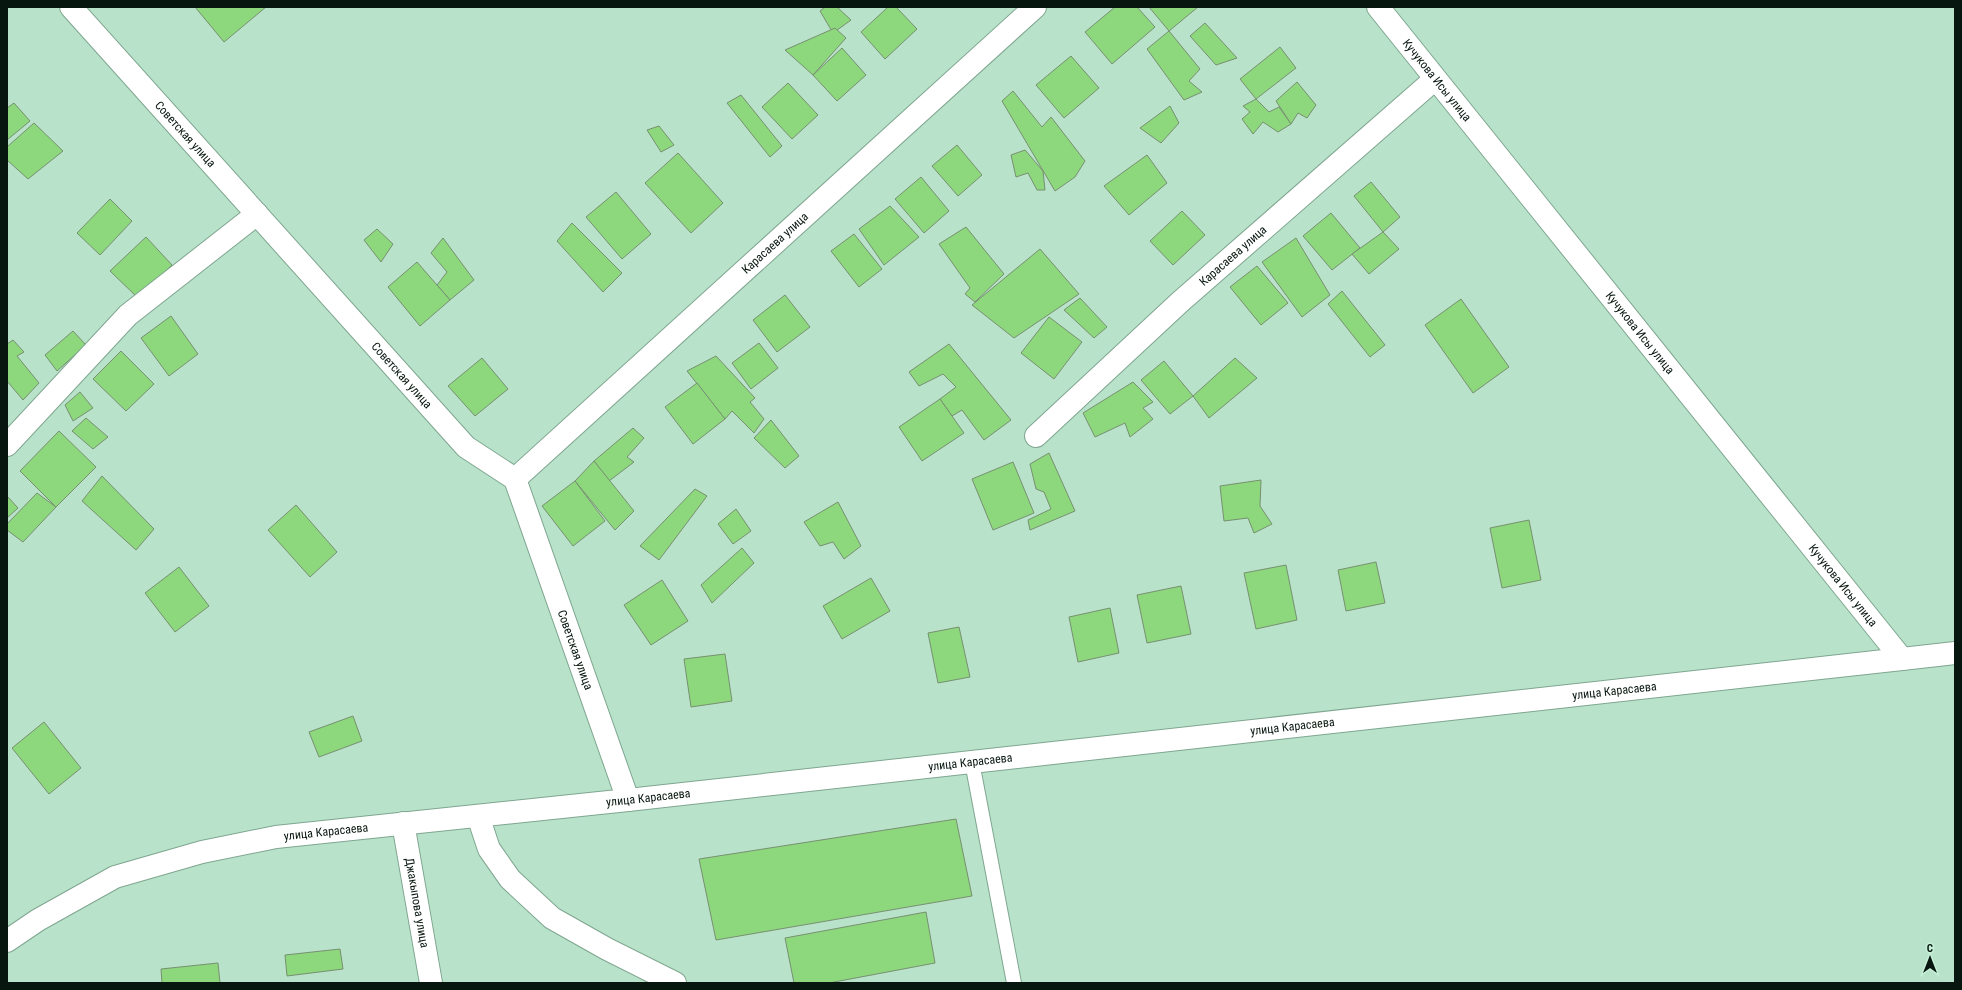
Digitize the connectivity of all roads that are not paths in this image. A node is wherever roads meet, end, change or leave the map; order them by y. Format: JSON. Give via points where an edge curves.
{"nodes":[{"id":1,"x":71,"y":7,"type":"edge"},
{"id":2,"x":1035,"y":7,"type":"edge"},
{"id":3,"x":1378,"y":7,"type":"edge"},
{"id":4,"x":1435,"y":79,"type":"junction"},
{"id":5,"x":257,"y":214,"type":"junction"},
{"id":6,"x":1036,"y":436,"type":"dead end"},
{"id":7,"x":7,"y":445,"type":"edge"},
{"id":8,"x":515,"y":479,"type":"junction"},
{"id":9,"x":1955,"y":653,"type":"edge"},
{"id":10,"x":1902,"y":659,"type":"junction"},
{"id":11,"x":972,"y":762,"type":"junction"},
{"id":12,"x":628,"y":800,"type":"junction"},
{"id":13,"x":478,"y":816,"type":"junction"},
{"id":14,"x":403,"y":824,"type":"junction"},
{"id":15,"x":7,"y":941,"type":"edge"},
{"id":16,"x":431,"y":983,"type":"edge"},
{"id":17,"x":675,"y":983,"type":"edge"},
{"id":18,"x":1014,"y":983,"type":"edge"}],
"edges":[{"from":1,"to":5,"type":"street","name":"Советская улица"},
{"from":2,"to":8,"type":"street","name":"Карасаева улица"},
{"from":3,"to":4,"type":"street","name":"Кучукова Исы улица"},
{"from":4,"to":6,"type":"street","name":"Карасаева улица","via":[[1180,302]]},
{"from":4,"to":10,"type":"street","name":"Кучукова Исы улица"},
{"from":5,"to":7,"type":"street","via":[[128,315]]},
{"from":5,"to":8,"type":"street","name":"Советская улица","via":[[466,447]]},
{"from":8,"to":12,"type":"street","name":"Советская улица"},
{"from":9,"to":10,"type":"street","name":"улица Карасаева"},
{"from":10,"to":11,"type":"street","name":"улица Карасаева"},
{"from":11,"to":12,"type":"street","name":"улица Карасаева"},
{"from":11,"to":18,"type":"lane"},
{"from":12,"to":13,"type":"street","name":"улица Карасаева"},
{"from":13,"to":14,"type":"street","name":"улица Карасаева"},
{"from":13,"to":17,"type":"street","via":[[489,849],[510,879],[552,918]]},
{"from":14,"to":15,"type":"street","name":"улица Карасаева","via":[[276,837],[202,852],[115,877],[38,920]]},
{"from":14,"to":16,"type":"street","name":"Джакыпова улица"}]}
